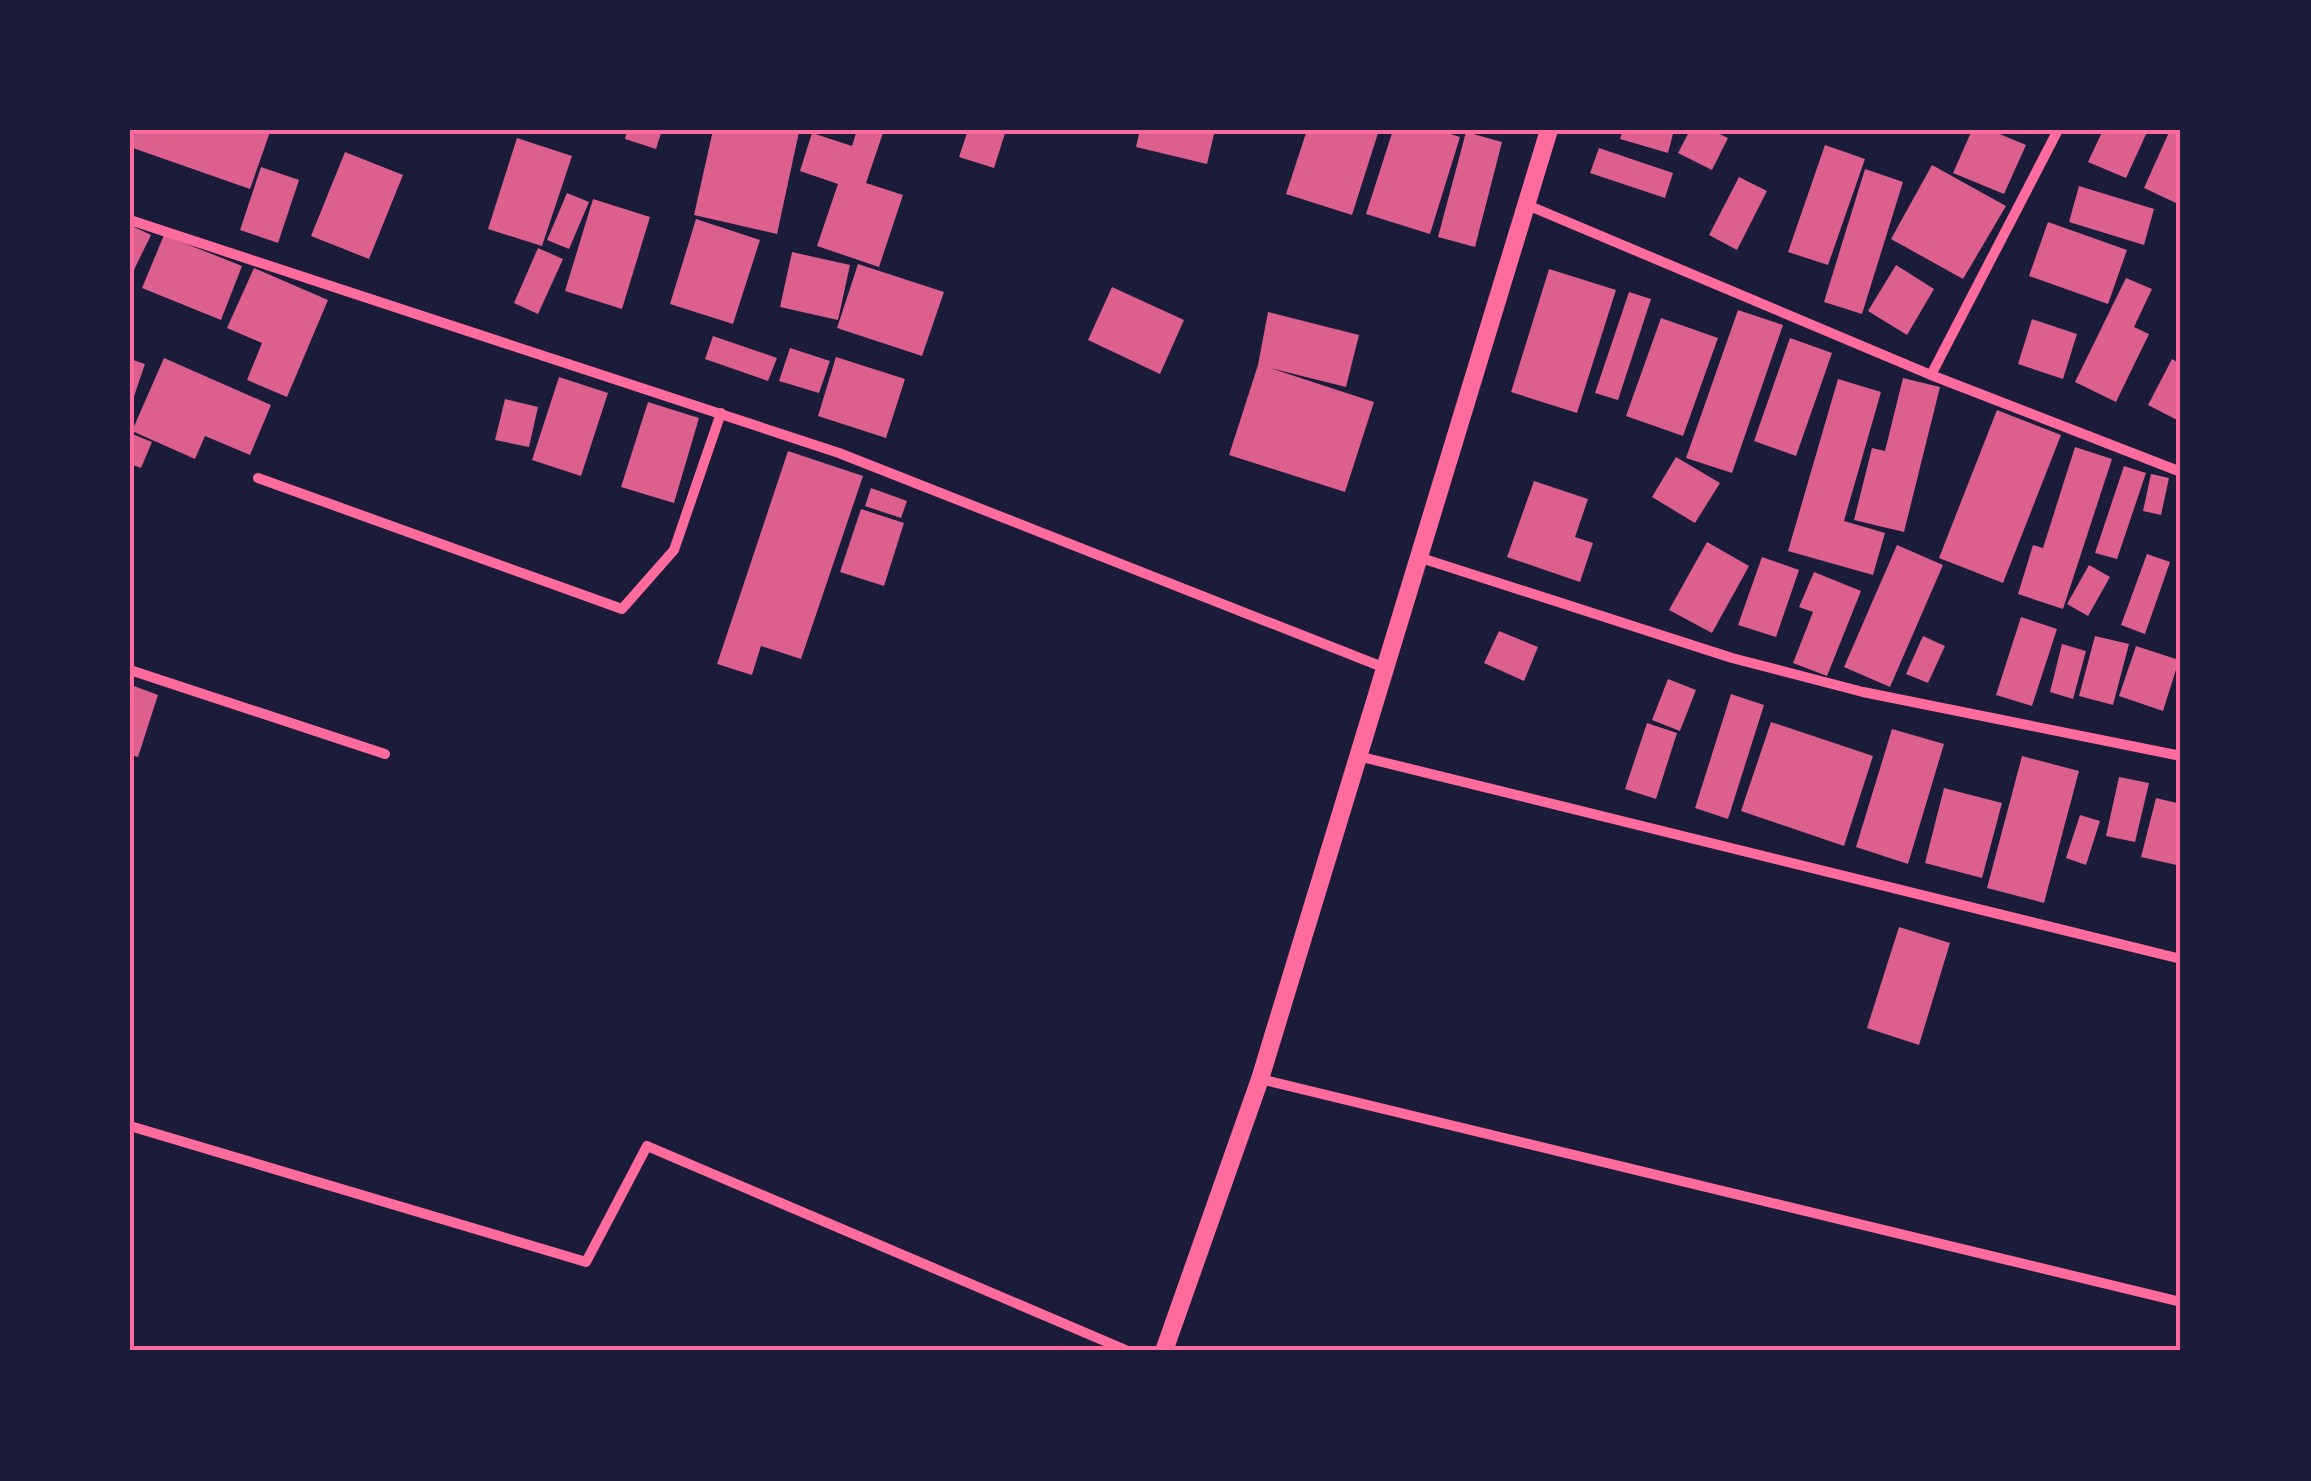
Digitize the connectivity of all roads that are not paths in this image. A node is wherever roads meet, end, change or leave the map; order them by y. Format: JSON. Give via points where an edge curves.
{"nodes":[{"id":1,"x":1550,"y":130,"type":"edge"},
{"id":2,"x":2058,"y":130,"type":"edge"},
{"id":3,"x":1524,"y":204,"type":"junction"},
{"id":4,"x":130,"y":220,"type":"edge"},
{"id":5,"x":1932,"y":375,"type":"junction"},
{"id":6,"x":722,"y":413,"type":"junction"},
{"id":7,"x":2181,"y":472,"type":"edge"},
{"id":8,"x":258,"y":478,"type":"dead end"},
{"id":9,"x":1418,"y":557,"type":"junction"},
{"id":10,"x":1384,"y":668,"type":"junction"},
{"id":11,"x":130,"y":670,"type":"edge"},
{"id":12,"x":385,"y":754,"type":"dead end"},
{"id":13,"x":1358,"y":756,"type":"junction"},
{"id":14,"x":2181,"y":756,"type":"edge"},
{"id":15,"x":2181,"y":959,"type":"edge"},
{"id":16,"x":1260,"y":1079,"type":"junction"},
{"id":17,"x":130,"y":1126,"type":"edge"},
{"id":18,"x":2181,"y":1302,"type":"edge"},
{"id":19,"x":1128,"y":1351,"type":"edge"},
{"id":20,"x":1164,"y":1351,"type":"edge"}],
"edges":[{"from":1,"to":3,"type":"street"},
{"from":2,"to":5,"type":"street"},
{"from":3,"to":5,"type":"street"},
{"from":3,"to":9,"type":"street"},
{"from":4,"to":6,"type":"street"},
{"from":5,"to":7,"type":"street"},
{"from":6,"to":8,"type":"street","via":[[674,550],[622,610]]},
{"from":6,"to":10,"type":"street"},
{"from":9,"to":10,"type":"street"},
{"from":9,"to":14,"type":"street","via":[[1732,658],[1863,692]]},
{"from":10,"to":13,"type":"street"},
{"from":11,"to":12,"type":"street"},
{"from":13,"to":15,"type":"street"},
{"from":13,"to":16,"type":"street"},
{"from":16,"to":18,"type":"street"},
{"from":16,"to":20,"type":"street"},
{"from":17,"to":19,"type":"street","via":[[586,1262],[647,1146]]}]}
